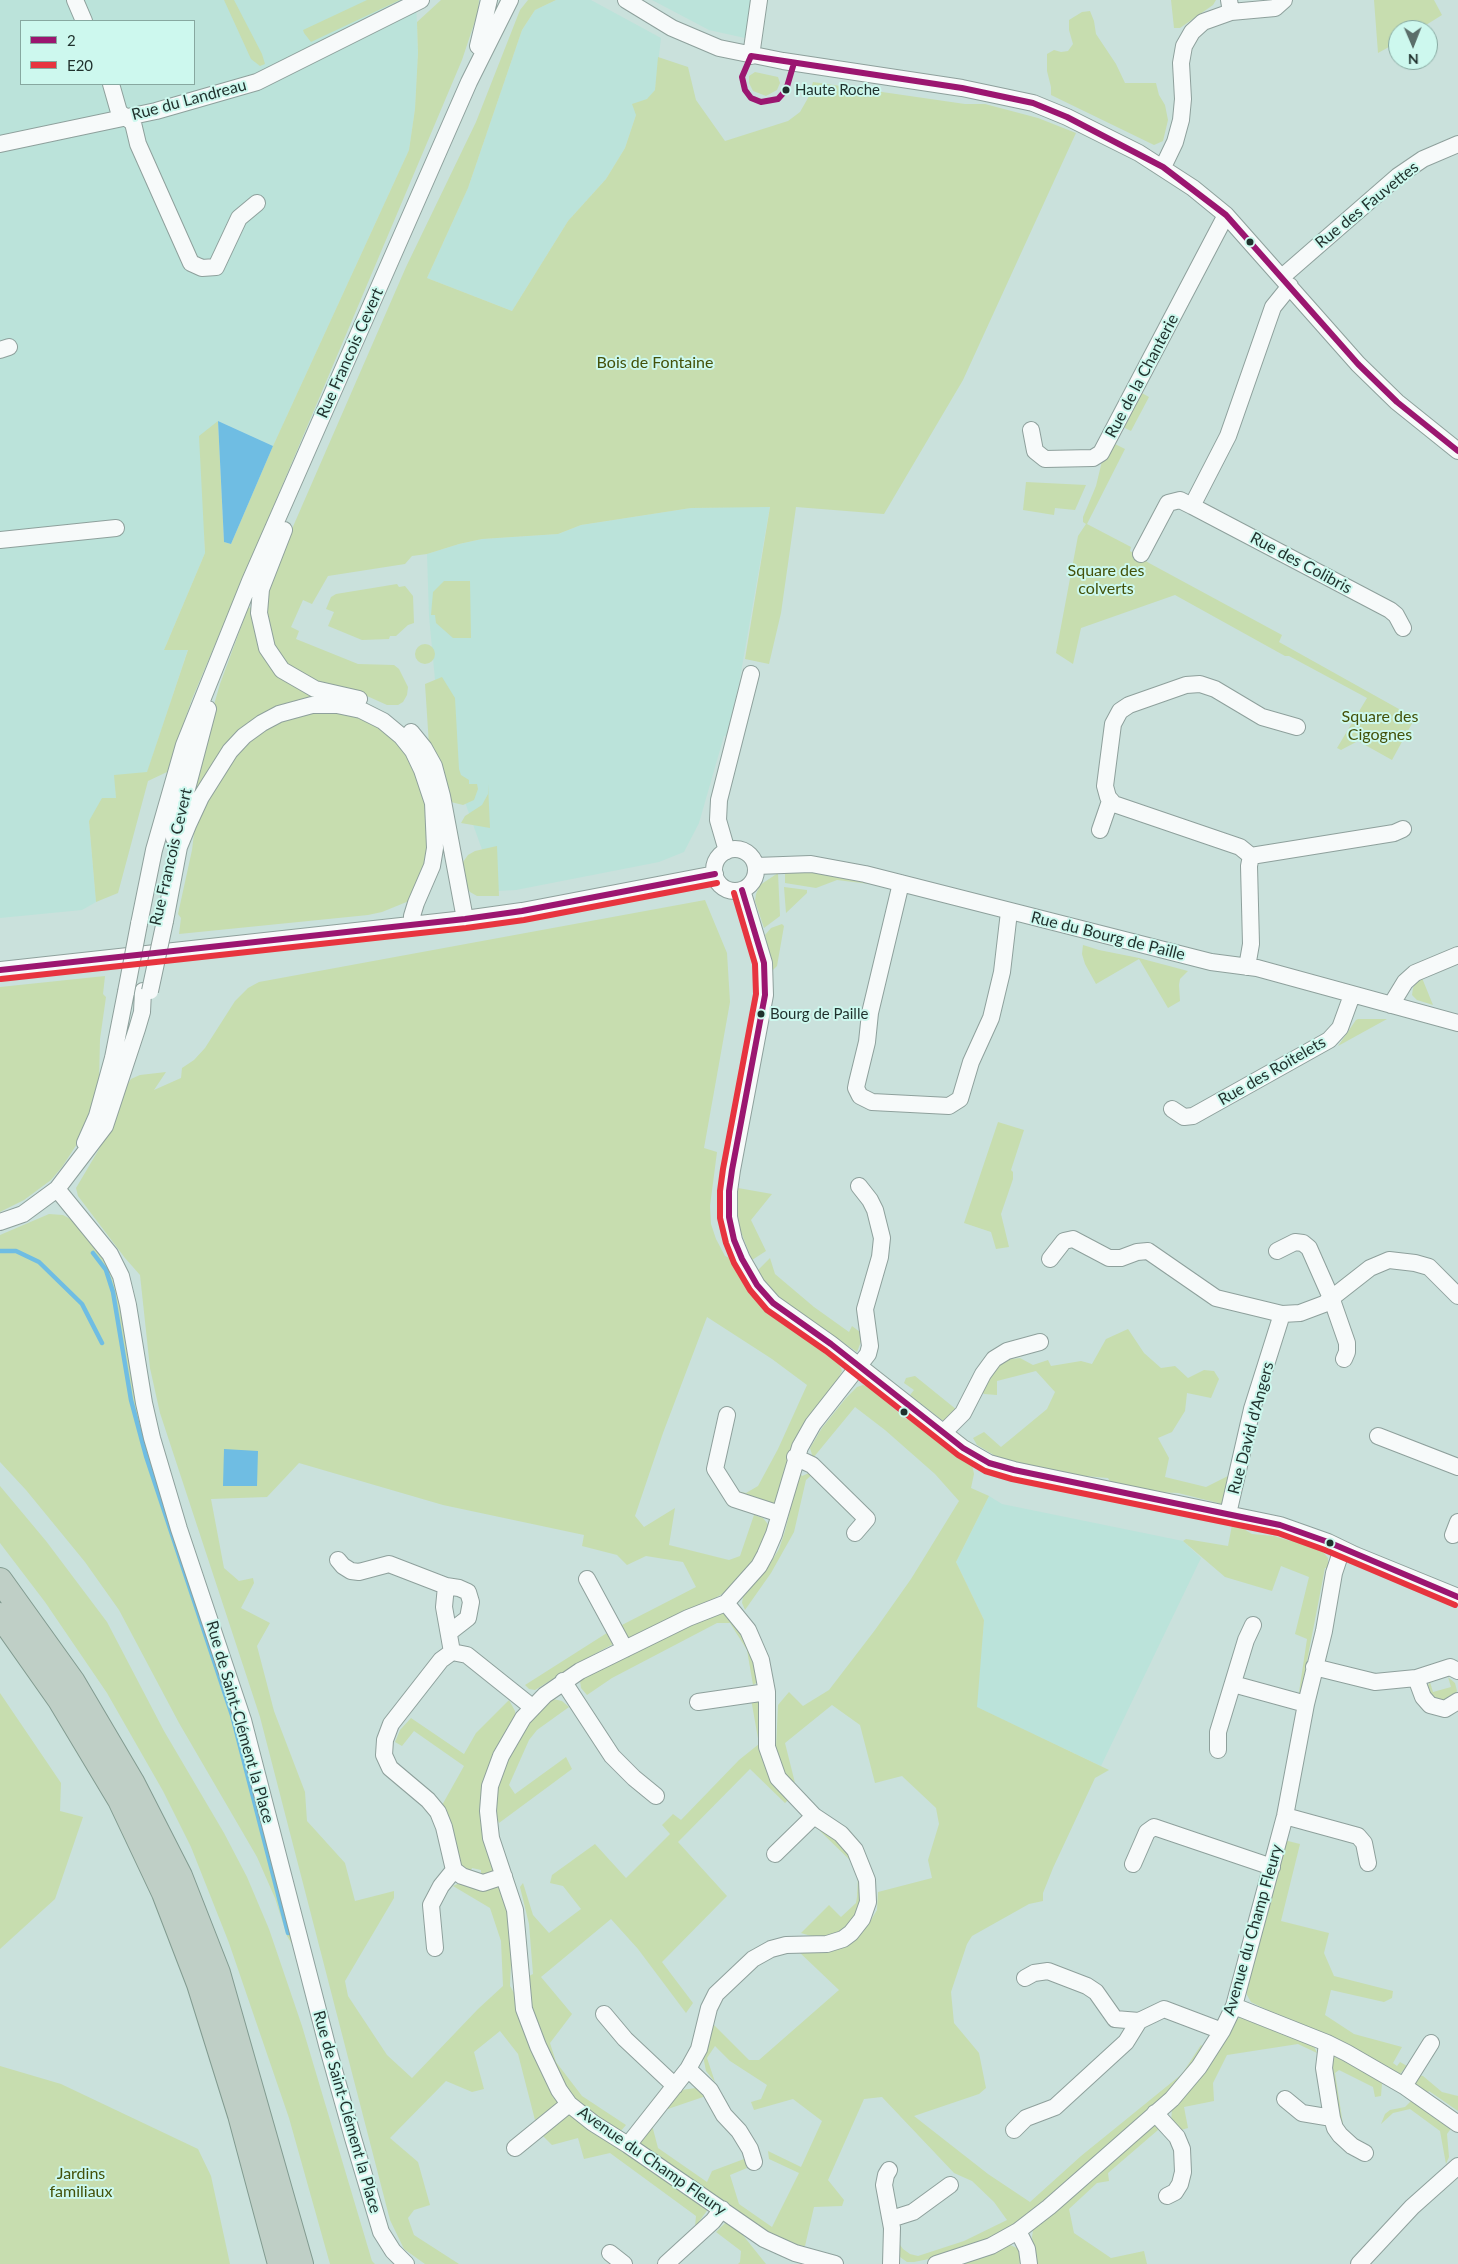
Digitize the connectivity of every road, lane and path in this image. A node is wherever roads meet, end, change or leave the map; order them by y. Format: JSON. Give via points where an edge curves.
{"nodes":[{"id":1,"x":75,"y":0,"type":"edge"},
{"id":2,"x":421,"y":0,"type":"edge"},
{"id":3,"x":490,"y":0,"type":"edge"},
{"id":4,"x":510,"y":0,"type":"edge"},
{"id":5,"x":626,"y":0,"type":"edge"},
{"id":6,"x":758,"y":0,"type":"edge"},
{"id":7,"x":1284,"y":0,"type":"edge"},
{"id":8,"x":1230,"y":6,"type":"edge"},
{"id":9,"x":84,"y":20,"type":"edge"},
{"id":10,"x":751,"y":56,"type":"junction"},
{"id":11,"x":469,"y":82,"type":"junction"},
{"id":12,"x":111,"y":85,"type":"edge"},
{"id":13,"x":126,"y":118,"type":"junction"},
{"id":14,"x":0,"y":144,"type":"edge"},
{"id":15,"x":1455,"y":151,"type":"edge"},
{"id":16,"x":1163,"y":167,"type":"junction"},
{"id":17,"x":257,"y":203,"type":"dead end"},
{"id":18,"x":1226,"y":216,"type":"junction"},
{"id":19,"x":1286,"y":281,"type":"junction"},
{"id":20,"x":1031,"y":430,"type":"dead end"},
{"id":21,"x":1458,"y":452,"type":"edge"},
{"id":22,"x":294,"y":482,"type":"junction"},
{"id":23,"x":1192,"y":506,"type":"junction"},
{"id":24,"x":116,"y":528,"type":"dead end"},
{"id":25,"x":0,"y":540,"type":"edge"},
{"id":26,"x":1141,"y":554,"type":"dead end"},
{"id":27,"x":232,"y":625,"type":"junction"},
{"id":28,"x":1403,"y":628,"type":"dead end"},
{"id":29,"x":751,"y":674,"type":"dead end"},
{"id":30,"x":1298,"y":727,"type":"dead end"},
{"id":31,"x":1110,"y":801,"type":"junction"},
{"id":32,"x":1403,"y":829,"type":"dead end"},
{"id":33,"x":1100,"y":830,"type":"dead end"},
{"id":34,"x":727,"y":851,"type":"junction"},
{"id":35,"x":1251,"y":856,"type":"junction"},
{"id":36,"x":756,"y":866,"type":"junction"},
{"id":37,"x":715,"y":874,"type":"junction"},
{"id":38,"x":901,"y":883,"type":"junction"},
{"id":39,"x":742,"y":890,"type":"junction"},
{"id":40,"x":1009,"y":912,"type":"junction"},
{"id":41,"x":465,"y":919,"type":"junction"},
{"id":42,"x":160,"y":922,"type":"junction"},
{"id":43,"x":412,"y":926,"type":"junction"},
{"id":44,"x":1458,"y":955,"type":"edge"},
{"id":45,"x":1247,"y":967,"type":"junction"},
{"id":46,"x":0,"y":970,"type":"edge"},
{"id":47,"x":1352,"y":996,"type":"junction"},
{"id":48,"x":1392,"y":1005,"type":"junction"},
{"id":49,"x":1458,"y":1023,"type":"edge"},
{"id":50,"x":1172,"y":1109,"type":"dead end"},
{"id":51,"x":75,"y":1168,"type":"junction"},
{"id":52,"x":859,"y":1186,"type":"dead end"},
{"id":53,"x":57,"y":1189,"type":"junction"},
{"id":54,"x":0,"y":1222,"type":"edge"},
{"id":55,"x":1277,"y":1251,"type":"dead end"},
{"id":56,"x":1050,"y":1258,"type":"dead end"},
{"id":57,"x":1458,"y":1296,"type":"edge"},
{"id":58,"x":1332,"y":1300,"type":"junction"},
{"id":59,"x":1282,"y":1314,"type":"junction"},
{"id":60,"x":1040,"y":1342,"type":"dead end"},
{"id":61,"x":1344,"y":1359,"type":"dead end"},
{"id":62,"x":859,"y":1366,"type":"junction"},
{"id":63,"x":727,"y":1415,"type":"dead end"},
{"id":64,"x":943,"y":1433,"type":"junction"},
{"id":65,"x":1378,"y":1436,"type":"dead end"},
{"id":66,"x":795,"y":1457,"type":"junction"},
{"id":67,"x":1458,"y":1467,"type":"edge"},
{"id":68,"x":780,"y":1514,"type":"junction"},
{"id":69,"x":1228,"y":1514,"type":"junction"},
{"id":70,"x":855,"y":1533,"type":"dead end"},
{"id":71,"x":1342,"y":1549,"type":"junction"},
{"id":72,"x":338,"y":1560,"type":"dead end"},
{"id":73,"x":586,"y":1579,"type":"dead end"},
{"id":74,"x":0,"y":1580,"type":"edge"},
{"id":75,"x":446,"y":1586,"type":"junction"},
{"id":76,"x":1458,"y":1597,"type":"edge"},
{"id":77,"x":726,"y":1603,"type":"junction"},
{"id":78,"x":0,"y":1615,"type":"edge"},
{"id":79,"x":1254,"y":1625,"type":"dead end"},
{"id":80,"x":450,"y":1632,"type":"junction"},
{"id":81,"x":625,"y":1649,"type":"junction"},
{"id":82,"x":452,"y":1652,"type":"junction"},
{"id":83,"x":1314,"y":1667,"type":"junction"},
{"id":84,"x":1458,"y":1671,"type":"edge"},
{"id":85,"x":1416,"y":1678,"type":"junction"},
{"id":86,"x":564,"y":1681,"type":"junction"},
{"id":87,"x":1233,"y":1684,"type":"junction"},
{"id":88,"x":767,"y":1692,"type":"junction"},
{"id":89,"x":1458,"y":1701,"type":"edge"},
{"id":90,"x":698,"y":1702,"type":"dead end"},
{"id":91,"x":1306,"y":1704,"type":"junction"},
{"id":92,"x":532,"y":1707,"type":"junction"},
{"id":93,"x":1218,"y":1750,"type":"dead end"},
{"id":94,"x":656,"y":1796,"type":"dead end"},
{"id":95,"x":814,"y":1816,"type":"junction"},
{"id":96,"x":1285,"y":1816,"type":"junction"},
{"id":97,"x":775,"y":1854,"type":"dead end"},
{"id":98,"x":1368,"y":1863,"type":"dead end"},
{"id":99,"x":1133,"y":1864,"type":"dead end"},
{"id":100,"x":1272,"y":1867,"type":"junction"},
{"id":101,"x":454,"y":1870,"type":"junction"},
{"id":102,"x":504,"y":1876,"type":"junction"},
{"id":103,"x":435,"y":1948,"type":"dead end"},
{"id":104,"x":1025,"y":1978,"type":"dead end"},
{"id":105,"x":1234,"y":2006,"type":"junction"},
{"id":106,"x":604,"y":2014,"type":"dead end"},
{"id":107,"x":1139,"y":2021,"type":"junction"},
{"id":108,"x":1222,"y":2031,"type":"junction"},
{"id":109,"x":1327,"y":2043,"type":"junction"},
{"id":110,"x":1431,"y":2043,"type":"dead end"},
{"id":111,"x":688,"y":2070,"type":"junction"},
{"id":112,"x":675,"y":2086,"type":"junction"},
{"id":113,"x":1404,"y":2086,"type":"junction"},
{"id":114,"x":1285,"y":2099,"type":"dead end"},
{"id":115,"x":569,"y":2104,"type":"junction"},
{"id":116,"x":1155,"y":2113,"type":"junction"},
{"id":117,"x":1332,"y":2118,"type":"junction"},
{"id":118,"x":1458,"y":2124,"type":"edge"},
{"id":119,"x":1014,"y":2130,"type":"dead end"},
{"id":120,"x":628,"y":2145,"type":"junction"},
{"id":121,"x":515,"y":2148,"type":"dead end"},
{"id":122,"x":1365,"y":2153,"type":"dead end"},
{"id":123,"x":754,"y":2162,"type":"dead end"},
{"id":124,"x":1458,"y":2166,"type":"edge"},
{"id":125,"x":889,"y":2170,"type":"dead end"},
{"id":126,"x":950,"y":2186,"type":"dead end"},
{"id":127,"x":1168,"y":2196,"type":"dead end"},
{"id":128,"x":722,"y":2209,"type":"junction"},
{"id":129,"x":891,"y":2219,"type":"junction"},
{"id":130,"x":1018,"y":2231,"type":"junction"},
{"id":131,"x":610,"y":2253,"type":"dead end"},
{"id":132,"x":280,"y":2264,"type":"edge"},
{"id":133,"x":301,"y":2264,"type":"edge"},
{"id":134,"x":406,"y":2264,"type":"edge"},
{"id":135,"x":624,"y":2264,"type":"edge"},
{"id":136,"x":666,"y":2264,"type":"edge"},
{"id":137,"x":835,"y":2264,"type":"edge"},
{"id":138,"x":891,"y":2264,"type":"edge"},
{"id":139,"x":936,"y":2264,"type":"edge"},
{"id":140,"x":1029,"y":2264,"type":"edge"},
{"id":141,"x":1360,"y":2264,"type":"edge"}],
"edges":[{"from":1,"to":9,"type":"street"},
{"from":2,"to":13,"type":"street","name":"Rue du Landreau","via":[[257,82]]},
{"from":3,"to":11,"type":"street","name":"Rue Francois Cevert"},
{"from":4,"to":11,"type":"street","name":"Rue Francois Cevert"},
{"from":5,"to":10,"type":"street","via":[[686,35]]},
{"from":6,"to":10,"type":"street"},
{"from":7,"to":8,"type":"street","via":[[1275,8]]},
{"from":8,"to":16,"type":"street","via":[[1203,22],[1184,46],[1181,120]]},
{"from":10,"to":16,"type":"street","via":[[941,84],[1033,104],[1090,128]]},
{"from":11,"to":22,"type":"street","name":"Rue Francois Cevert"},
{"from":12,"to":13,"type":"street","via":[[119,112]]},
{"from":13,"to":14,"type":"street","name":"Rue du Landreau"},
{"from":13,"to":17,"type":"street","via":[[133,123],[138,144],[191,263],[202,268],[216,267],[239,218]]},
{"from":15,"to":19,"type":"street","name":"Rue des Fauvettes","via":[[1423,159],[1398,176]]},
{"from":16,"to":18,"type":"street"},
{"from":18,"to":19,"type":"street"},
{"from":18,"to":20,"type":"street","name":"Rue de la Chanterie","via":[[1101,453],[1093,458],[1045,459],[1035,451]]},
{"from":19,"to":21,"type":"street","via":[[1358,364],[1397,402]]},
{"from":19,"to":23,"type":"street","via":[[1273,307],[1228,436]]},
{"from":22,"to":27,"type":"street","name":"Rue Francois Cevert"},
{"from":22,"to":41,"type":"street","via":[[286,524],[261,589],[259,613],[268,648],[282,670],[315,689],[360,699],[390,712],[424,748],[434,766],[442,796]]},
{"from":23,"to":26,"type":"street","name":"Rue des Colibris","via":[[1180,500],[1168,503]]},
{"from":23,"to":28,"type":"street","name":"Rue des Colibris","via":[[1390,610]]},
{"from":24,"to":25,"type":"street"},
{"from":27,"to":42,"type":"street","name":"Rue Francois Cevert","via":[[166,869]]},
{"from":27,"to":51,"type":"street","name":"Rue Francois Cevert","bridge":true,"via":[[184,745],[154,850],[113,1058],[99,1107]]},
{"from":29,"to":34,"type":"street","via":[[719,800],[718,820]]},
{"from":30,"to":31,"type":"street","via":[[1257,714],[1215,689],[1200,684],[1186,685],[1131,704],[1120,711],[1113,724],[1105,786]]},
{"from":31,"to":33,"type":"street"},
{"from":31,"to":35,"type":"street","via":[[1123,809],[1240,847]]},
{"from":32,"to":35,"type":"street"},
{"from":34,"to":36,"type":"street","via":[[745,852]]},
{"from":34,"to":37,"type":"street","via":[[716,862]]},
{"from":35,"to":45,"type":"street","via":[[1251,944]]},
{"from":36,"to":38,"type":"street","name":"Rue du Bourg de Paille","via":[[811,864]]},
{"from":36,"to":39,"type":"street","via":[[753,882]]},
{"from":37,"to":39,"type":"street","via":[[725,889]]},
{"from":37,"to":41,"type":"street"},
{"from":38,"to":40,"type":"street","name":"Rue du Bourg de Paille"},
{"from":38,"to":40,"type":"street","via":[[857,1083],[860,1096],[872,1102],[949,1106],[960,1099],[992,1012],[1002,972]]},
{"from":39,"to":62,"type":"street","via":[[761,954],[766,984],[729,1191],[731,1229],[742,1259],[765,1295]]},
{"from":40,"to":45,"type":"street","name":"Rue du Bourg de Paille","via":[[1211,962]]},
{"from":41,"to":43,"type":"street"},
{"from":42,"to":43,"type":"street","via":[[188,825],[201,797],[230,751],[244,736],[279,714],[312,705],[337,705],[361,710],[383,721],[413,751],[422,770],[433,803],[435,848],[432,866],[412,916]]},
{"from":42,"to":51,"type":"street","name":"Rue Francois Cevert","bridge":true,"via":[[142,1012],[106,1126]]},
{"from":43,"to":46,"type":"street"},
{"from":44,"to":48,"type":"street","via":[[1415,973],[1404,982]]},
{"from":45,"to":47,"type":"street","name":"Rue du Bourg de Paille"},
{"from":47,"to":48,"type":"street","name":"Rue du Bourg de Paille"},
{"from":47,"to":50,"type":"street","name":"Rue des Roitelets","via":[[1340,1028],[1329,1040],[1193,1116],[1184,1118]]},
{"from":48,"to":49,"type":"street","name":"Rue du Bourg de Paille"},
{"from":51,"to":53,"type":"street","name":"Rue Francois Cevert"},
{"from":52,"to":62,"type":"street","name":"Avenue du Champ Fleury","via":[[875,1210],[882,1238],[865,1309],[870,1346]]},
{"from":53,"to":54,"type":"street","name":"Rue Francois Cevert","via":[[23,1214]]},
{"from":53,"to":134,"type":"street","name":"Rue de Saint-Clément la Place","via":[[110,1254],[121,1276],[152,1438],[243,1720],[353,2138],[381,2232]]},
{"from":55,"to":58,"type":"street","via":[[1295,1242],[1306,1245]]},
{"from":56,"to":59,"type":"street","via":[[1061,1244],[1073,1239],[1109,1258],[1148,1251],[1216,1298]]},
{"from":57,"to":58,"type":"street","via":[[1429,1267],[1390,1260],[1370,1268]]},
{"from":58,"to":59,"type":"street","via":[[1310,1310]]},
{"from":58,"to":61,"type":"street","via":[[1347,1343]]},
{"from":59,"to":69,"type":"street","name":"Rue David d'Angers","via":[[1252,1409]]},
{"from":60,"to":64,"type":"street","via":[[1007,1351],[994,1359],[963,1413]]},
{"from":62,"to":64,"type":"street"},
{"from":62,"to":66,"type":"street","name":"Avenue du Champ Fleury","via":[[813,1424]]},
{"from":63,"to":68,"type":"street","via":[[715,1469],[734,1499]]},
{"from":64,"to":69,"type":"street","via":[[977,1458],[1001,1466]]},
{"from":65,"to":67,"type":"street"},
{"from":66,"to":68,"type":"street","name":"Avenue du Champ Fleury"},
{"from":66,"to":70,"type":"street","via":[[812,1465],[867,1519]]},
{"from":68,"to":77,"type":"street","name":"Avenue du Champ Fleury","via":[[771,1545],[759,1566]]},
{"from":69,"to":71,"type":"street","via":[[1280,1525]]},
{"from":71,"to":76,"type":"street"},
{"from":71,"to":83,"type":"street","name":"Avenue du Champ Fleury"},
{"from":72,"to":75,"type":"street","via":[[351,1571],[360,1572],[389,1564]]},
{"from":73,"to":81,"type":"street"},
{"from":74,"to":133,"type":"highway","via":[[73,1682],[132,1782],[180,1876],[218,1973]]},
{"from":75,"to":80,"type":"street","via":[[444,1607]]},
{"from":75,"to":80,"type":"street","via":[[468,1592],[471,1602],[468,1618]]},
{"from":77,"to":81,"type":"street","name":"Avenue du Champ Fleury"},
{"from":77,"to":88,"type":"street","via":[[748,1630],[755,1645]]},
{"from":78,"to":132,"type":"highway","via":[[60,1700],[115,1792],[164,1893],[199,1984],[240,2115]]},
{"from":79,"to":87,"type":"street","via":[[1246,1640]]},
{"from":80,"to":82,"type":"street"},
{"from":81,"to":86,"type":"street","name":"Avenue du Champ Fleury"},
{"from":82,"to":92,"type":"street","via":[[467,1655]]},
{"from":82,"to":101,"type":"street","via":[[441,1660],[391,1724],[384,1747],[390,1768],[438,1812]]},
{"from":83,"to":85,"type":"street","via":[[1369,1682]]},
{"from":83,"to":91,"type":"street","name":"Avenue du Champ Fleury"},
{"from":84,"to":85,"type":"street","via":[[1450,1667]]},
{"from":85,"to":89,"type":"street","via":[[1423,1697],[1430,1705],[1444,1709]]},
{"from":86,"to":92,"type":"street","name":"Avenue du Champ Fleury"},
{"from":86,"to":94,"type":"street","via":[[612,1756]]},
{"from":87,"to":91,"type":"street"},
{"from":87,"to":93,"type":"street","via":[[1218,1732]]},
{"from":88,"to":90,"type":"street"},
{"from":88,"to":95,"type":"street","via":[[766,1733],[770,1762],[778,1778]]},
{"from":91,"to":96,"type":"street","name":"Avenue du Champ Fleury"},
{"from":92,"to":102,"type":"street","name":"Avenue du Champ Fleury","via":[[504,1750],[489,1794],[489,1829]]},
{"from":95,"to":97,"type":"street"},
{"from":95,"to":111,"type":"street","via":[[841,1834],[860,1859],[868,1891],[862,1919],[851,1934],[835,1942],[778,1947],[753,1959],[712,2001],[699,2048]]},
{"from":96,"to":98,"type":"street","via":[[1358,1836],[1364,1843]]},
{"from":96,"to":100,"type":"street","name":"Avenue du Champ Fleury"},
{"from":99,"to":100,"type":"street","via":[[1147,1832],[1154,1827]]},
{"from":100,"to":105,"type":"street","name":"Avenue du Champ Fleury"},
{"from":101,"to":102,"type":"street","via":[[483,1883]]},
{"from":101,"to":103,"type":"street","via":[[431,1905]]},
{"from":102,"to":115,"type":"street","name":"Avenue du Champ Fleury","via":[[517,1922],[524,2009],[538,2046]]},
{"from":104,"to":107,"type":"street","via":[[1048,1971],[1096,1992],[1116,2019]]},
{"from":105,"to":108,"type":"street","name":"Avenue du Champ Fleury"},
{"from":105,"to":109,"type":"street"},
{"from":106,"to":112,"type":"street","via":[[625,2039]]},
{"from":107,"to":108,"type":"street","via":[[1164,2009]]},
{"from":107,"to":119,"type":"street","via":[[1126,2042],[1055,2107],[1026,2118]]},
{"from":108,"to":116,"type":"street","name":"Avenue du Champ Fleury","via":[[1189,2080]]},
{"from":109,"to":113,"type":"street"},
{"from":109,"to":117,"type":"street","via":[[1324,2068]]},
{"from":110,"to":113,"type":"street"},
{"from":111,"to":112,"type":"street"},
{"from":111,"to":123,"type":"street","via":[[710,2090],[724,2115],[739,2131]]},
{"from":112,"to":120,"type":"street"},
{"from":113,"to":118,"type":"street"},
{"from":114,"to":117,"type":"street","via":[[1302,2113]]},
{"from":115,"to":120,"type":"street","name":"Avenue du Champ Fleury","via":[[593,2124]]},
{"from":115,"to":121,"type":"street"},
{"from":116,"to":127,"type":"street","via":[[1177,2137],[1182,2149],[1180,2184]]},
{"from":116,"to":130,"type":"street","name":"Avenue du Champ Fleury"},
{"from":117,"to":122,"type":"street","via":[[1340,2135]]},
{"from":120,"to":128,"type":"street","name":"Avenue du Champ Fleury"},
{"from":124,"to":141,"type":"street","via":[[1412,2207]]},
{"from":125,"to":129,"type":"street","via":[[884,2185]]},
{"from":126,"to":129,"type":"street","via":[[913,2212]]},
{"from":128,"to":136,"type":"street"},
{"from":128,"to":137,"type":"street","name":"Avenue du Champ Fleury","via":[[764,2239],[795,2253]]},
{"from":129,"to":138,"type":"street"},
{"from":130,"to":139,"type":"street","name":"Avenue du Champ Fleury","via":[[991,2246]]},
{"from":130,"to":140,"type":"street","via":[[1027,2249]]},
{"from":131,"to":135,"type":"street"}]}
